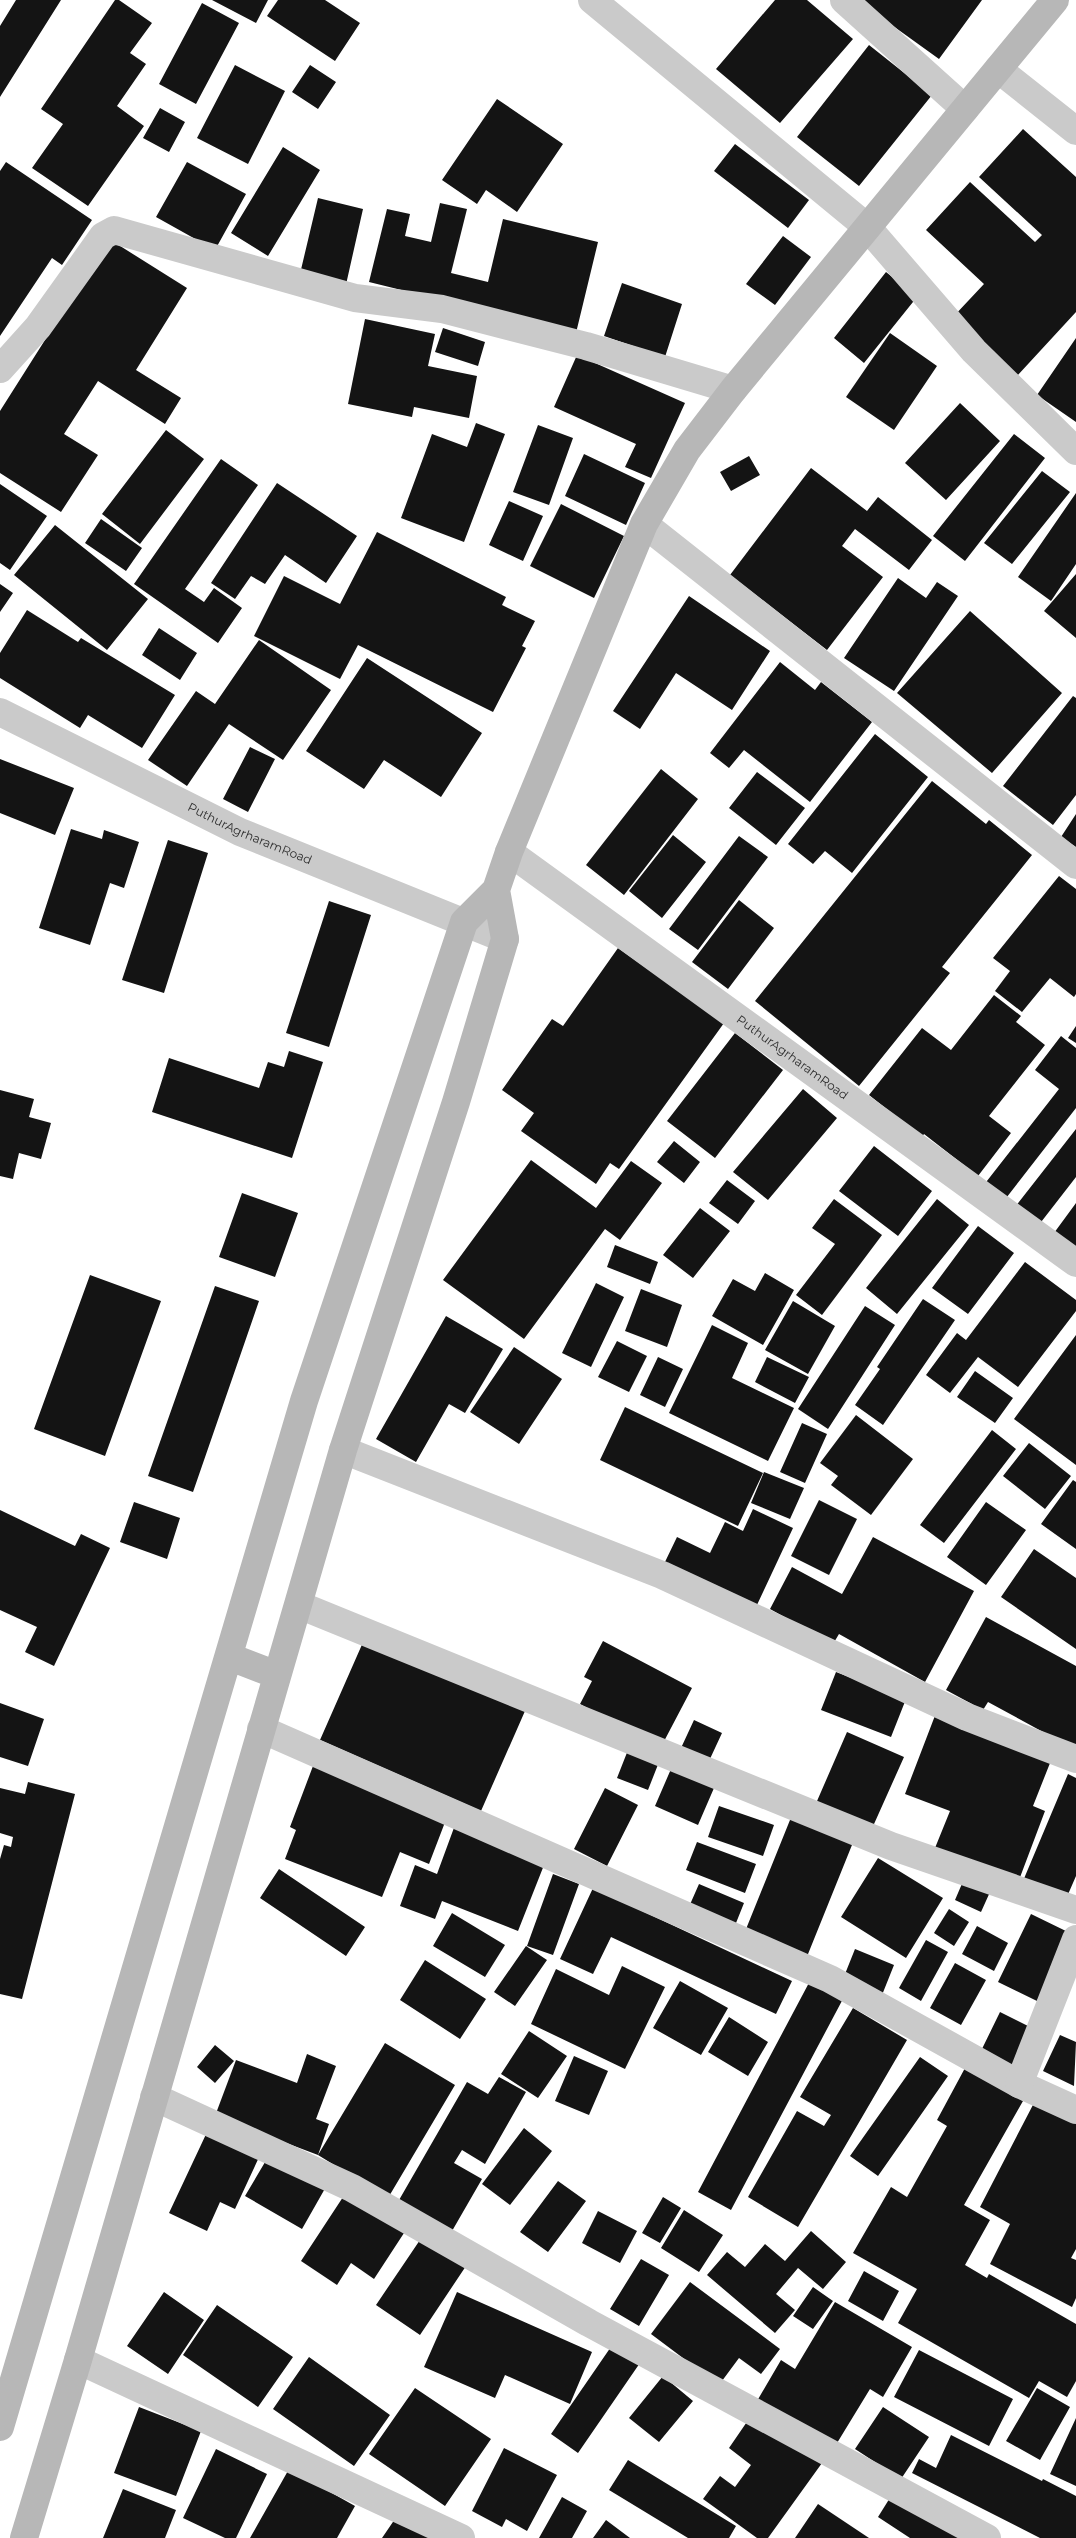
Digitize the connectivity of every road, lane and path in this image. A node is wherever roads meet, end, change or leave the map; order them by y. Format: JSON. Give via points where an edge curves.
{"nodes":[{"id":1,"x":592,"y":0,"type":"edge"},
{"id":2,"x":844,"y":0,"type":"edge"},
{"id":3,"x":1055,"y":0,"type":"edge"},
{"id":4,"x":998,"y":69,"type":"junction"},
{"id":5,"x":965,"y":109,"type":"junction"},
{"id":6,"x":1076,"y":131,"type":"edge"},
{"id":7,"x":867,"y":227,"type":"junction"},
{"id":8,"x":0,"y":369,"type":"edge"},
{"id":9,"x":732,"y":390,"type":"junction"},
{"id":10,"x":1076,"y":451,"type":"edge"},
{"id":11,"x":644,"y":524,"type":"junction"},
{"id":12,"x":0,"y":712,"type":"edge"},
{"id":13,"x":509,"y":852,"type":"junction"},
{"id":14,"x":1076,"y":865,"type":"edge"},
{"id":15,"x":496,"y":890,"type":"junction"},
{"id":16,"x":464,"y":922,"type":"junction"},
{"id":17,"x":506,"y":939,"type":"junction"},
{"id":18,"x":1076,"y":1263,"type":"edge"},
{"id":19,"x":343,"y":1450,"type":"junction"},
{"id":20,"x":299,"y":1605,"type":"junction"},
{"id":21,"x":230,"y":1656,"type":"junction"},
{"id":22,"x":277,"y":1675,"type":"junction"},
{"id":23,"x":262,"y":1729,"type":"junction"},
{"id":24,"x":1076,"y":1759,"type":"edge"},
{"id":25,"x":1076,"y":1910,"type":"edge"},
{"id":26,"x":1076,"y":1939,"type":"edge"},
{"id":27,"x":1019,"y":2084,"type":"junction"},
{"id":28,"x":154,"y":2097,"type":"junction"},
{"id":29,"x":1076,"y":2110,"type":"edge"},
{"id":30,"x":78,"y":2360,"type":"junction"},
{"id":31,"x":0,"y":2427,"type":"edge"},
{"id":32,"x":24,"y":2538,"type":"edge"},
{"id":33,"x":461,"y":2538,"type":"edge"},
{"id":34,"x":987,"y":2538,"type":"edge"}],
"edges":[{"from":1,"to":7,"type":"street"},
{"from":2,"to":5,"type":"street"},
{"from":3,"to":4,"type":"main road"},
{"from":4,"to":5,"type":"main road"},
{"from":4,"to":6,"type":"street"},
{"from":5,"to":7,"type":"main road"},
{"from":7,"to":9,"type":"main road"},
{"from":7,"to":10,"type":"street","via":[[974,350]]},
{"from":8,"to":9,"type":"street","via":[[38,328],[103,236],[114,230],[354,298],[442,309],[586,346]]},
{"from":9,"to":11,"type":"main road","via":[[687,450]]},
{"from":11,"to":13,"type":"main road"},
{"from":11,"to":14,"type":"street"},
{"from":12,"to":16,"type":"street","name":"PuthurAgrharamRoad","via":[[240,832]]},
{"from":13,"to":15,"type":"main road"},
{"from":13,"to":18,"type":"street","name":"PuthurAgrharamRoad"},
{"from":15,"to":16,"type":"main road"},
{"from":15,"to":17,"type":"main road"},
{"from":16,"to":17,"type":"street","name":"PuthurAgrharamRoad"},
{"from":16,"to":21,"type":"main road","via":[[304,1401]]},
{"from":17,"to":19,"type":"main road"},
{"from":19,"to":20,"type":"main road"},
{"from":19,"to":24,"type":"street","via":[[662,1575],[967,1716]]},
{"from":20,"to":22,"type":"main road"},
{"from":20,"to":25,"type":"street","via":[[891,1846]]},
{"from":21,"to":22,"type":"main road"},
{"from":21,"to":31,"type":"main road"},
{"from":22,"to":23,"type":"main road"},
{"from":23,"to":27,"type":"street","via":[[830,1979]]},
{"from":23,"to":28,"type":"main road"},
{"from":26,"to":27,"type":"street"},
{"from":27,"to":29,"type":"street"},
{"from":28,"to":30,"type":"main road"},
{"from":28,"to":34,"type":"street","via":[[352,2188],[580,2318]]},
{"from":30,"to":32,"type":"main road"},
{"from":30,"to":33,"type":"street"}]}
